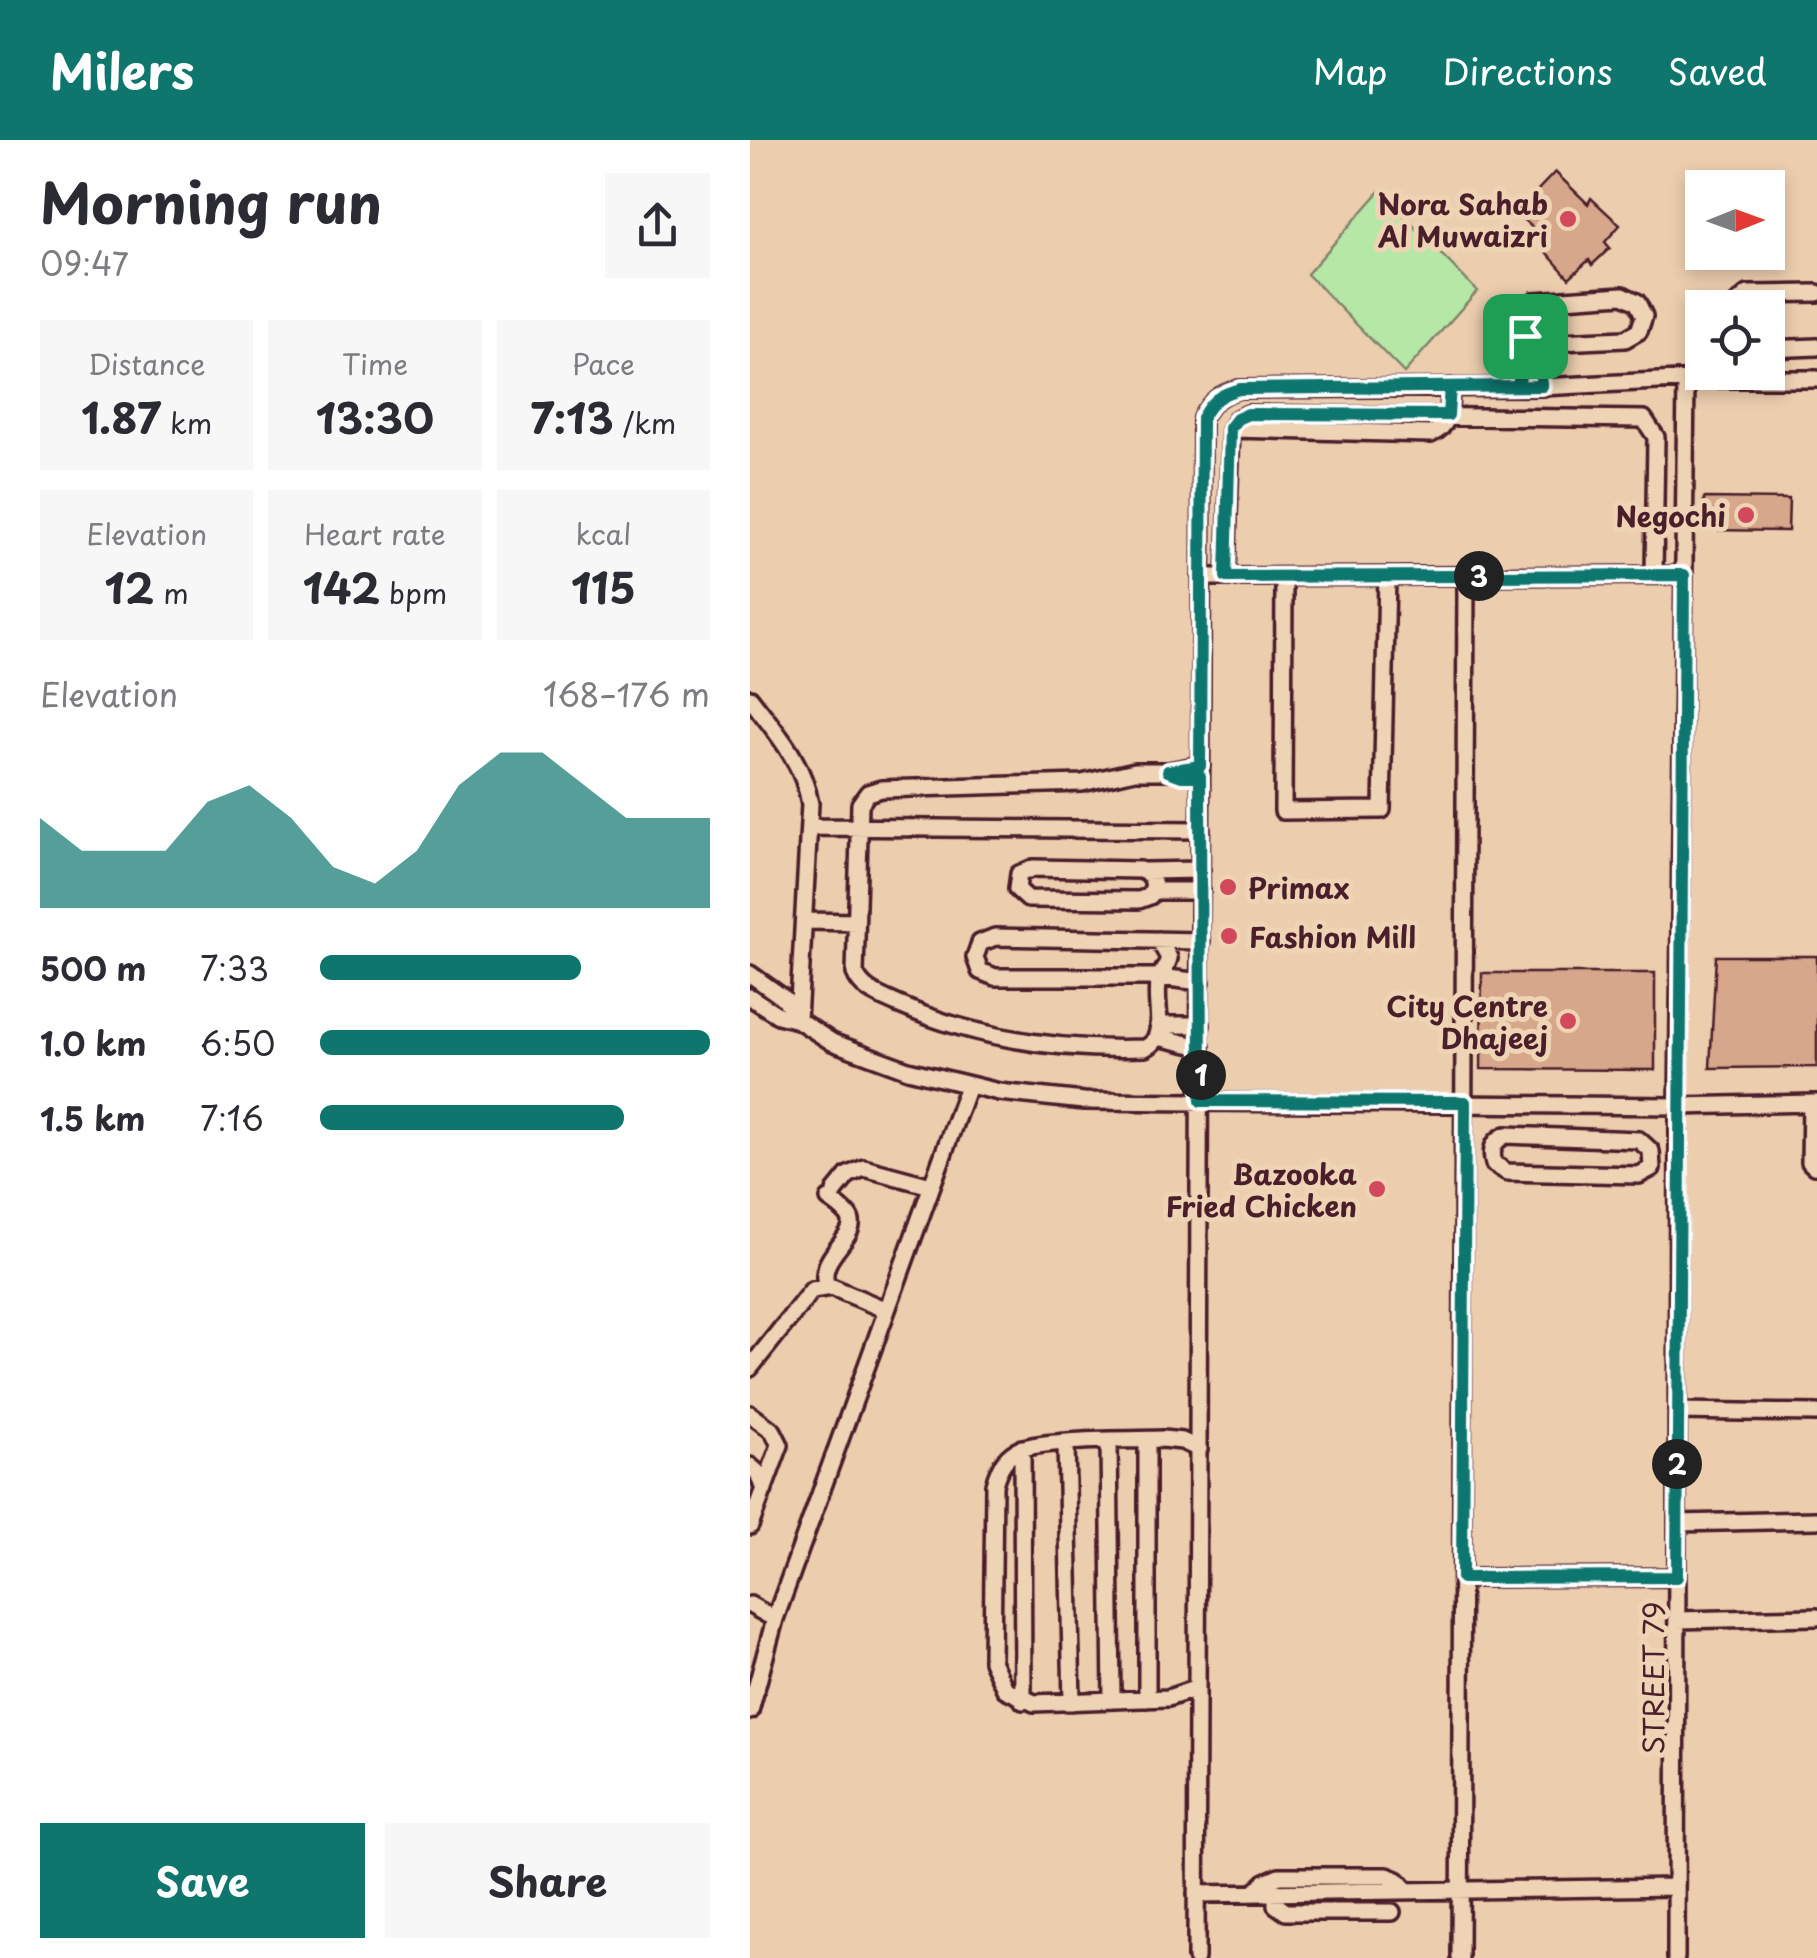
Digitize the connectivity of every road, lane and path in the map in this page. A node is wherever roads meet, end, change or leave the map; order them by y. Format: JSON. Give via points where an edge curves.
{"nodes":[{"id":1,"x":1785,"y":294,"type":"edge"},
{"id":2,"x":1817,"y":294,"type":"edge"},
{"id":3,"x":1525,"y":336,"type":"junction"},
{"id":4,"x":1544,"y":343,"type":"junction"},
{"id":5,"x":1817,"y":346,"type":"edge"},
{"id":6,"x":1785,"y":348,"type":"edge"},
{"id":7,"x":1685,"y":378,"type":"edge"},
{"id":8,"x":1785,"y":378,"type":"edge"},
{"id":9,"x":1817,"y":379,"type":"edge"},
{"id":10,"x":1630,"y":382,"type":"junction"},
{"id":11,"x":1517,"y":386,"type":"junction"},
{"id":12,"x":1542,"y":386,"type":"junction"},
{"id":13,"x":1450,"y":387,"type":"junction"},
{"id":14,"x":1695,"y":390,"type":"edge"},
{"id":15,"x":1448,"y":415,"type":"junction"},
{"id":16,"x":1629,"y":416,"type":"junction"},
{"id":17,"x":1704,"y":444,"type":"dead end"},
{"id":18,"x":1686,"y":445,"type":"junction"},
{"id":19,"x":1685,"y":484,"type":"junction"},
{"id":20,"x":1704,"y":484,"type":"dead end"},
{"id":21,"x":1654,"y":575,"type":"junction"},
{"id":22,"x":1684,"y":575,"type":"junction"},
{"id":23,"x":1387,"y":576,"type":"junction"},
{"id":24,"x":1466,"y":576,"type":"junction"},
{"id":25,"x":1201,"y":577,"type":"junction"},
{"id":26,"x":1226,"y":577,"type":"junction"},
{"id":27,"x":1284,"y":577,"type":"junction"},
{"id":28,"x":750,"y":698,"type":"edge"},
{"id":29,"x":1200,"y":771,"type":"junction"},
{"id":30,"x":810,"y":827,"type":"junction"},
{"id":31,"x":859,"y":827,"type":"junction"},
{"id":32,"x":1200,"y":830,"type":"junction"},
{"id":33,"x":1200,"y":870,"type":"junction"},
{"id":34,"x":1146,"y":871,"type":"junction"},
{"id":35,"x":1200,"y":890,"type":"junction"},
{"id":36,"x":1153,"y":891,"type":"junction"},
{"id":37,"x":806,"y":921,"type":"junction"},
{"id":38,"x":856,"y":922,"type":"junction"},
{"id":39,"x":1158,"y":940,"type":"junction"},
{"id":40,"x":1201,"y":940,"type":"junction"},
{"id":41,"x":750,"y":974,"type":"edge"},
{"id":42,"x":1159,"y":977,"type":"junction"},
{"id":43,"x":1200,"y":982,"type":"junction"},
{"id":44,"x":750,"y":996,"type":"edge"},
{"id":45,"x":798,"y":1020,"type":"junction"},
{"id":46,"x":1200,"y":1025,"type":"junction"},
{"id":47,"x":1158,"y":1031,"type":"junction"},
{"id":48,"x":1201,"y":1047,"type":"junction"},
{"id":49,"x":968,"y":1086,"type":"junction"},
{"id":50,"x":1201,"y":1101,"type":"junction"},
{"id":51,"x":1465,"y":1102,"type":"junction"},
{"id":52,"x":1814,"y":1103,"type":"edge"},
{"id":53,"x":1591,"y":1104,"type":"junction"},
{"id":54,"x":1678,"y":1106,"type":"junction"},
{"id":55,"x":1591,"y":1138,"type":"junction"},
{"id":56,"x":1817,"y":1164,"type":"edge"},
{"id":57,"x":931,"y":1186,"type":"junction"},
{"id":58,"x":828,"y":1286,"type":"junction"},
{"id":59,"x":886,"y":1310,"type":"junction"},
{"id":60,"x":750,"y":1368,"type":"edge"},
{"id":61,"x":1677,"y":1411,"type":"junction"},
{"id":62,"x":1817,"y":1413,"type":"edge"},
{"id":63,"x":750,"y":1414,"type":"edge"},
{"id":64,"x":1148,"y":1440,"type":"junction"},
{"id":65,"x":1109,"y":1442,"type":"junction"},
{"id":66,"x":1066,"y":1444,"type":"junction"},
{"id":67,"x":1022,"y":1448,"type":"junction"},
{"id":68,"x":1199,"y":1449,"type":"junction"},
{"id":69,"x":750,"y":1466,"type":"edge"},
{"id":70,"x":764,"y":1490,"type":"junction"},
{"id":71,"x":1817,"y":1520,"type":"edge"},
{"id":72,"x":1677,"y":1522,"type":"junction"},
{"id":73,"x":750,"y":1526,"type":"edge"},
{"id":74,"x":1677,"y":1577,"type":"junction"},
{"id":75,"x":1462,"y":1578,"type":"junction"},
{"id":76,"x":750,"y":1605,"type":"edge"},
{"id":77,"x":1817,"y":1617,"type":"edge"},
{"id":78,"x":775,"y":1619,"type":"junction"},
{"id":79,"x":1677,"y":1620,"type":"junction"},
{"id":80,"x":750,"y":1642,"type":"edge"},
{"id":81,"x":764,"y":1653,"type":"junction"},
{"id":82,"x":1197,"y":1688,"type":"junction"},
{"id":83,"x":1147,"y":1698,"type":"junction"},
{"id":84,"x":1112,"y":1700,"type":"junction"},
{"id":85,"x":1023,"y":1701,"type":"junction"},
{"id":86,"x":1072,"y":1702,"type":"junction"},
{"id":87,"x":750,"y":1710,"type":"edge"},
{"id":88,"x":1676,"y":1887,"type":"junction"},
{"id":89,"x":1407,"y":1890,"type":"junction"},
{"id":90,"x":1460,"y":1890,"type":"junction"},
{"id":91,"x":1276,"y":1892,"type":"junction"},
{"id":92,"x":1254,"y":1893,"type":"junction"},
{"id":93,"x":1196,"y":1894,"type":"junction"},
{"id":94,"x":1392,"y":1912,"type":"dead end"},
{"id":95,"x":1196,"y":1958,"type":"edge"},
{"id":96,"x":1460,"y":1958,"type":"edge"},
{"id":97,"x":1676,"y":1958,"type":"edge"}],
"edges":[{"from":1,"to":2,"type":"street"},
{"from":3,"to":4,"type":"street"},
{"from":3,"to":4,"type":"street","via":[[1520,316],[1534,301],[1623,296],[1642,308],[1643,324],[1625,339]]},
{"from":3,"to":11,"type":"street"},
{"from":4,"to":12,"type":"street"},
{"from":5,"to":6,"type":"street"},
{"from":7,"to":10,"type":"street"},
{"from":8,"to":9,"type":"street"},
{"from":10,"to":12,"type":"street"},
{"from":10,"to":16,"type":"street"},
{"from":11,"to":12,"type":"street"},
{"from":11,"to":13,"type":"street"},
{"from":13,"to":15,"type":"street"},
{"from":13,"to":25,"type":"street","via":[[1223,393],[1202,418]]},
{"from":14,"to":18,"type":"street","name":"STREET 79"},
{"from":15,"to":16,"type":"street"},
{"from":15,"to":26,"type":"street","via":[[1237,419],[1230,428]]},
{"from":16,"to":21,"type":"street","via":[[1644,418],[1656,437]]},
{"from":17,"to":18,"type":"street"},
{"from":18,"to":19,"type":"street","name":"STREET 79"},
{"from":19,"to":20,"type":"street"},
{"from":19,"to":22,"type":"street","name":"STREET 79"},
{"from":21,"to":22,"type":"street"},
{"from":21,"to":24,"type":"street"},
{"from":22,"to":54,"type":"street","name":"STREET 79"},
{"from":23,"to":24,"type":"street"},
{"from":23,"to":27,"type":"street"},
{"from":23,"to":27,"type":"street","via":[[1382,810],[1342,811],[1283,811]]},
{"from":24,"to":51,"type":"street"},
{"from":25,"to":26,"type":"street"},
{"from":25,"to":29,"type":"street"},
{"from":26,"to":27,"type":"street"},
{"from":28,"to":30,"type":"street","via":[[800,767]]},
{"from":29,"to":31,"type":"street","via":[[1135,771],[1082,784],[874,790],[860,804]]},
{"from":29,"to":32,"type":"street"},
{"from":30,"to":31,"type":"street"},
{"from":30,"to":37,"type":"street"},
{"from":31,"to":32,"type":"street"},
{"from":31,"to":38,"type":"street"},
{"from":32,"to":33,"type":"street"},
{"from":33,"to":34,"type":"street"},
{"from":33,"to":35,"type":"street"},
{"from":34,"to":36,"type":"street"},
{"from":34,"to":36,"type":"street","via":[[1033,868],[1019,874],[1016,889],[1028,899],[1139,900]]},
{"from":35,"to":36,"type":"street"},
{"from":35,"to":40,"type":"street"},
{"from":37,"to":38,"type":"street"},
{"from":37,"to":45,"type":"street"},
{"from":38,"to":47,"type":"street","via":[[860,985],[929,1017],[1066,1048],[1145,1048]]},
{"from":39,"to":40,"type":"street"},
{"from":39,"to":42,"type":"street","via":[[1169,958]]},
{"from":39,"to":42,"type":"street","via":[[995,937],[980,943],[974,957],[980,972],[995,977]]},
{"from":40,"to":43,"type":"street"},
{"from":41,"to":45,"type":"street","via":[[779,994]]},
{"from":42,"to":43,"type":"street"},
{"from":42,"to":47,"type":"street"},
{"from":43,"to":46,"type":"street"},
{"from":44,"to":45,"type":"street"},
{"from":45,"to":49,"type":"street","via":[[832,1042]]},
{"from":46,"to":47,"type":"street"},
{"from":46,"to":48,"type":"street"},
{"from":47,"to":48,"type":"street"},
{"from":48,"to":50,"type":"street"},
{"from":49,"to":50,"type":"street","via":[[1084,1102]]},
{"from":49,"to":57,"type":"street"},
{"from":50,"to":51,"type":"street"},
{"from":50,"to":68,"type":"street"},
{"from":51,"to":53,"type":"street"},
{"from":51,"to":75,"type":"street"},
{"from":52,"to":54,"type":"street"},
{"from":52,"to":56,"type":"street","via":[[1810,1162]]},
{"from":53,"to":54,"type":"street"},
{"from":53,"to":55,"type":"street"},
{"from":54,"to":61,"type":"street","name":"STREET 79"},
{"from":55,"to":55,"type":"street","via":[[1506,1135],[1491,1154],[1507,1172],[1639,1174],[1652,1168],[1652,1150],[1639,1140]]},
{"from":57,"to":58,"type":"street","via":[[864,1168],[848,1174],[832,1195],[852,1224],[826,1264]]},
{"from":57,"to":59,"type":"street"},
{"from":58,"to":59,"type":"street"},
{"from":58,"to":60,"type":"street","via":[[806,1294]]},
{"from":59,"to":78,"type":"street"},
{"from":61,"to":62,"type":"street"},
{"from":61,"to":72,"type":"street","name":"STREET 79"},
{"from":63,"to":70,"type":"street","via":[[780,1445]]},
{"from":64,"to":65,"type":"street"},
{"from":64,"to":68,"type":"street"},
{"from":64,"to":83,"type":"street"},
{"from":65,"to":66,"type":"street"},
{"from":65,"to":84,"type":"street"},
{"from":66,"to":67,"type":"street"},
{"from":66,"to":86,"type":"street"},
{"from":67,"to":85,"type":"street"},
{"from":67,"to":85,"type":"street","via":[[1002,1463],[994,1485],[992,1661],[1005,1690]]},
{"from":68,"to":82,"type":"street"},
{"from":69,"to":70,"type":"street"},
{"from":70,"to":73,"type":"street"},
{"from":71,"to":72,"type":"street"},
{"from":72,"to":74,"type":"street","name":"STREET 79"},
{"from":74,"to":75,"type":"street"},
{"from":74,"to":79,"type":"street","name":"STREET 79"},
{"from":75,"to":90,"type":"street"},
{"from":76,"to":78,"type":"street"},
{"from":77,"to":79,"type":"street"},
{"from":78,"to":81,"type":"street"},
{"from":79,"to":88,"type":"street","name":"STREET 79"},
{"from":80,"to":81,"type":"street"},
{"from":81,"to":87,"type":"street"},
{"from":82,"to":83,"type":"street"},
{"from":82,"to":93,"type":"street"},
{"from":83,"to":84,"type":"street"},
{"from":84,"to":86,"type":"street"},
{"from":85,"to":86,"type":"street"},
{"from":88,"to":90,"type":"street"},
{"from":88,"to":97,"type":"street","name":"STREET 79"},
{"from":89,"to":90,"type":"street"},
{"from":89,"to":91,"type":"street"},
{"from":89,"to":92,"type":"street","via":[[1386,1876],[1279,1876]]},
{"from":90,"to":96,"type":"street"},
{"from":91,"to":92,"type":"street"},
{"from":91,"to":94,"type":"street","via":[[1276,1905],[1286,1912]]},
{"from":92,"to":93,"type":"street"},
{"from":93,"to":95,"type":"street"}]}
